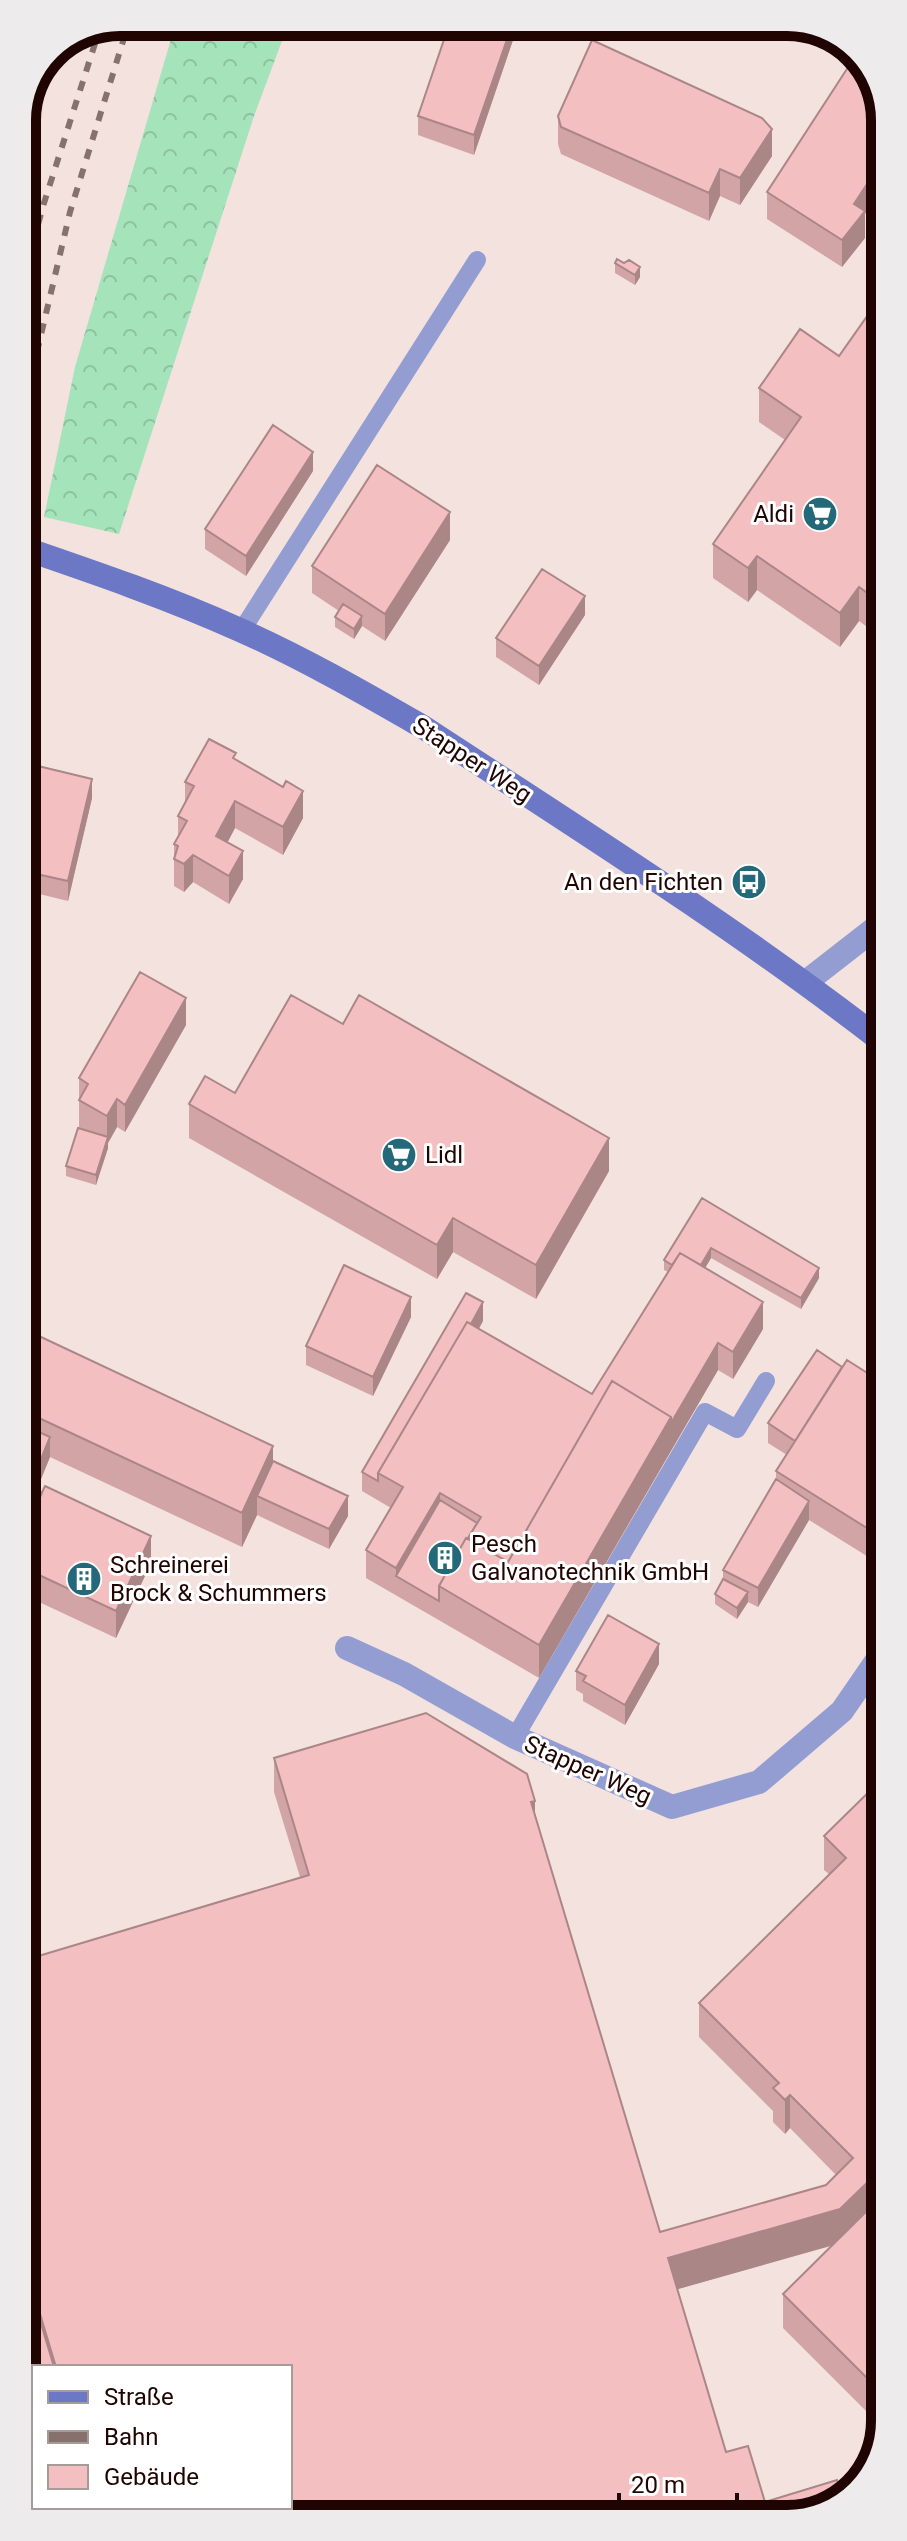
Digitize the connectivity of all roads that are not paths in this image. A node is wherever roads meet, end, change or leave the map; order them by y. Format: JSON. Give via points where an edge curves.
{"nodes":[{"id":1,"x":477,"y":260,"type":"dead end"},
{"id":2,"x":36,"y":552,"type":"edge"},
{"id":3,"x":242,"y":630,"type":"junction"},
{"id":4,"x":871,"y":931,"type":"edge"},
{"id":5,"x":806,"y":982,"type":"junction"},
{"id":6,"x":871,"y":1033,"type":"edge"},
{"id":7,"x":766,"y":1381,"type":"dead end"},
{"id":8,"x":347,"y":1648,"type":"dead end"},
{"id":9,"x":871,"y":1669,"type":"edge"},
{"id":10,"x":515,"y":1737,"type":"junction"}],
"edges":[{"from":1,"to":3,"type":"lane"},
{"from":2,"to":3,"type":"main road","name":"Stapper Weg"},
{"from":3,"to":5,"type":"main road","name":"Stapper Weg","via":[[423,727]]},
{"from":4,"to":5,"type":"street"},
{"from":5,"to":6,"type":"main road","name":"Stapper Weg"},
{"from":7,"to":10,"type":"lane","via":[[737,1429],[705,1412]]},
{"from":8,"to":10,"type":"street","name":"Stapper Weg"},
{"from":9,"to":10,"type":"street","name":"Stapper Weg","via":[[842,1711],[759,1782],[672,1807]]}]}
